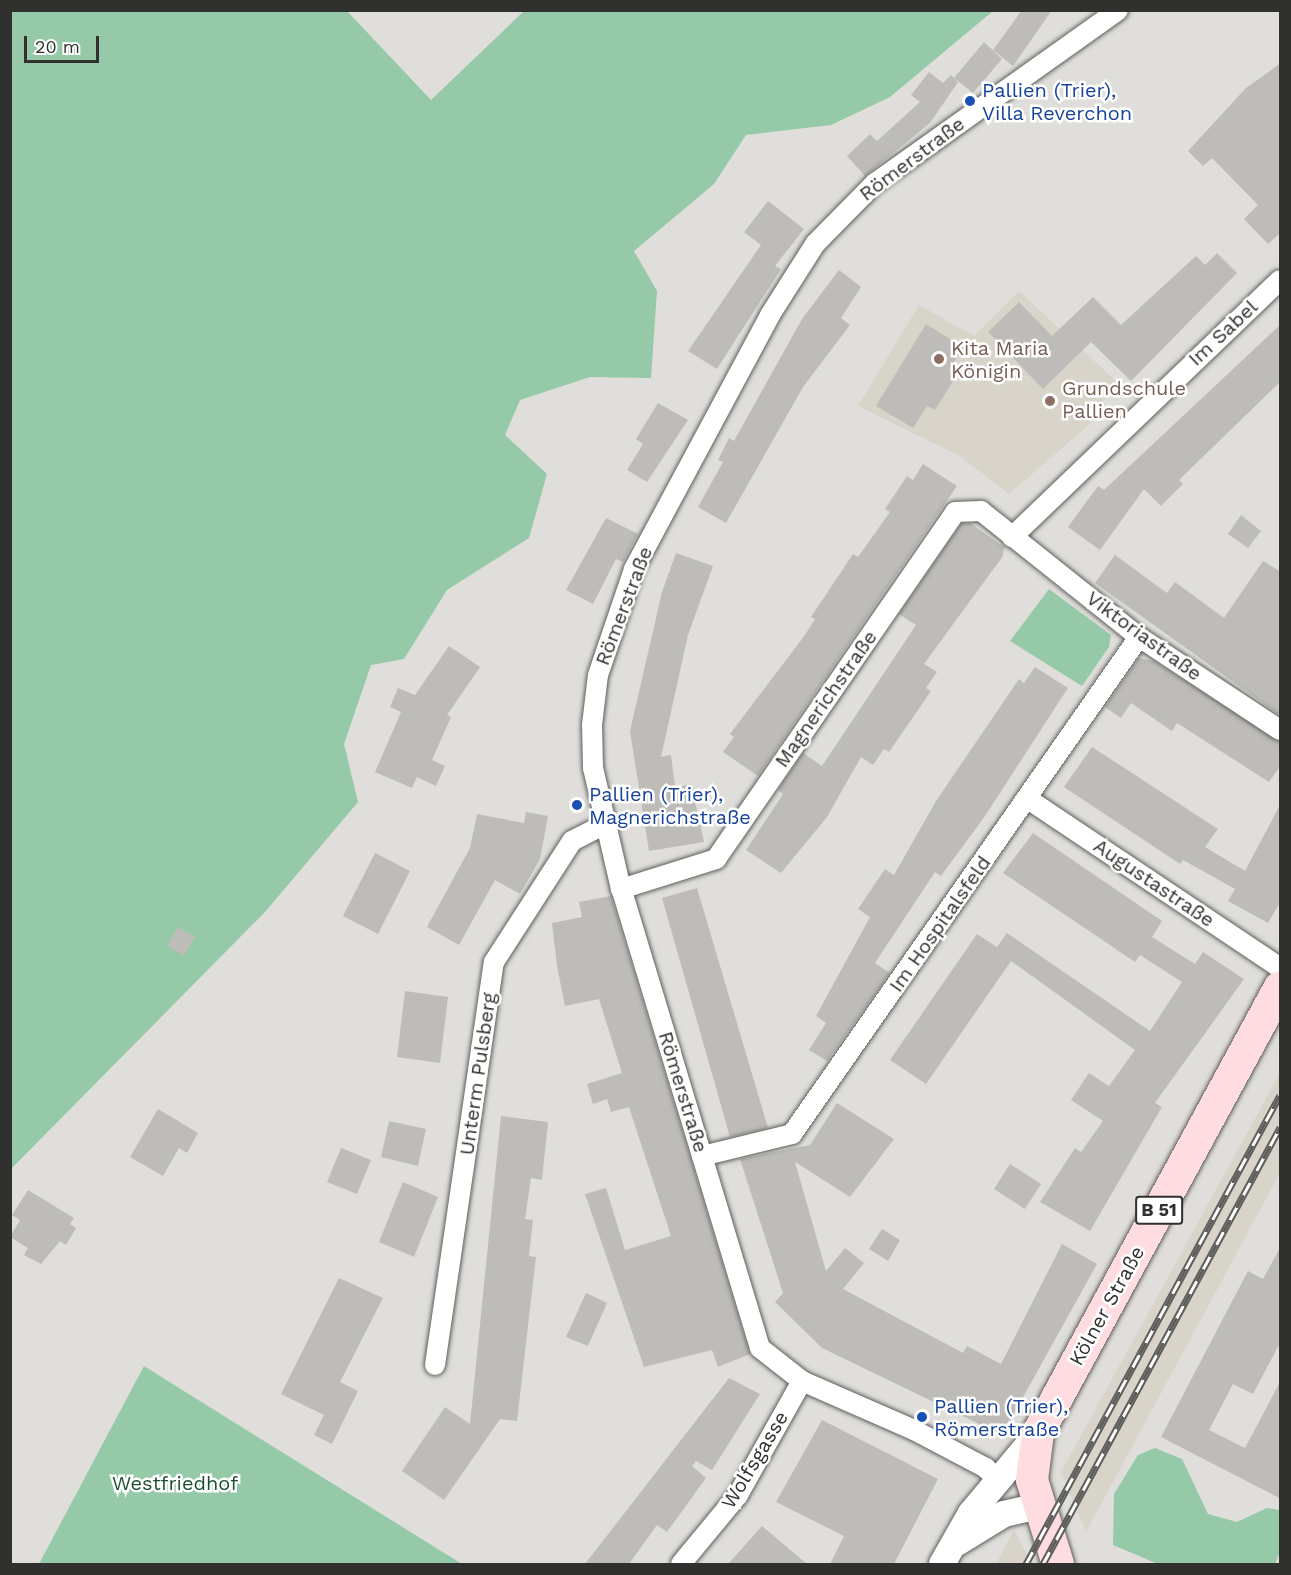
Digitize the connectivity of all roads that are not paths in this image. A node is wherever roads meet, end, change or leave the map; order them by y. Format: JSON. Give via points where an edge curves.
{"nodes":[{"id":1,"x":1118,"y":10,"type":"edge"},
{"id":2,"x":1281,"y":280,"type":"edge"},
{"id":3,"x":1012,"y":537,"type":"junction"},
{"id":4,"x":1139,"y":637,"type":"junction"},
{"id":5,"x":1281,"y":730,"type":"edge"},
{"id":6,"x":1028,"y":799,"type":"junction"},
{"id":7,"x":605,"y":824,"type":"junction"},
{"id":8,"x":621,"y":889,"type":"junction"},
{"id":9,"x":1281,"y":968,"type":"edge"},
{"id":10,"x":1281,"y":987,"type":"edge"},
{"id":11,"x":702,"y":1156,"type":"junction"},
{"id":12,"x":435,"y":1365,"type":"dead end"},
{"id":13,"x":802,"y":1381,"type":"junction"},
{"id":14,"x":1038,"y":1433,"type":"junction"},
{"id":15,"x":998,"y":1481,"type":"junction"},
{"id":16,"x":1039,"y":1506,"type":"junction"},
{"id":17,"x":1004,"y":1514,"type":"junction"},
{"id":18,"x":948,"y":1555,"type":"edge"},
{"id":19,"x":681,"y":1564,"type":"edge"},
{"id":20,"x":1058,"y":1564,"type":"edge"}],
"edges":[{"from":1,"to":7,"type":"street","name":"Römerstraße","via":[[875,183],[810,252],[684,473],[634,568],[612,627],[592,725],[593,768]]},
{"from":2,"to":3,"type":"street","name":"Im Sabel"},
{"from":3,"to":4,"type":"street","name":"Viktoriastraße"},
{"from":3,"to":8,"type":"street","name":"Magnerichstraße","via":[[981,511],[955,512],[716,859]]},
{"from":4,"to":5,"type":"street","name":"Viktoriastraße"},
{"from":4,"to":6,"type":"street","name":"Im Hospitalsfeld"},
{"from":6,"to":9,"type":"street","name":"Augustastraße"},
{"from":6,"to":11,"type":"street","name":"Im Hospitalsfeld","via":[[792,1134]]},
{"from":7,"to":8,"type":"street","name":"Römerstraße"},
{"from":7,"to":12,"type":"street","name":"Unterm Pulsberg","via":[[572,841],[494,962]]},
{"from":8,"to":11,"type":"street","name":"Römerstraße"},
{"from":10,"to":14,"type":"main road","name":"Kölner Straße","number":"B 51"},
{"from":11,"to":13,"type":"street","name":"Römerstraße","via":[[760,1348]]},
{"from":13,"to":15,"type":"street","name":"Römerstraße","via":[[914,1430],[986,1468]]},
{"from":13,"to":19,"type":"street","name":"Wolfsgasse","via":[[738,1495]]},
{"from":14,"to":15,"type":"street"},
{"from":14,"to":16,"type":"main road","name":"Kölner Straße","number":"B 51","via":[[1031,1473]]},
{"from":15,"to":17,"type":"street","via":[[1006,1495]]},
{"from":15,"to":18,"type":"street","via":[[971,1513]]},
{"from":16,"to":17,"type":"street"},
{"from":16,"to":20,"type":"main road","number":"B 51"},
{"from":17,"to":18,"type":"street"}]}
